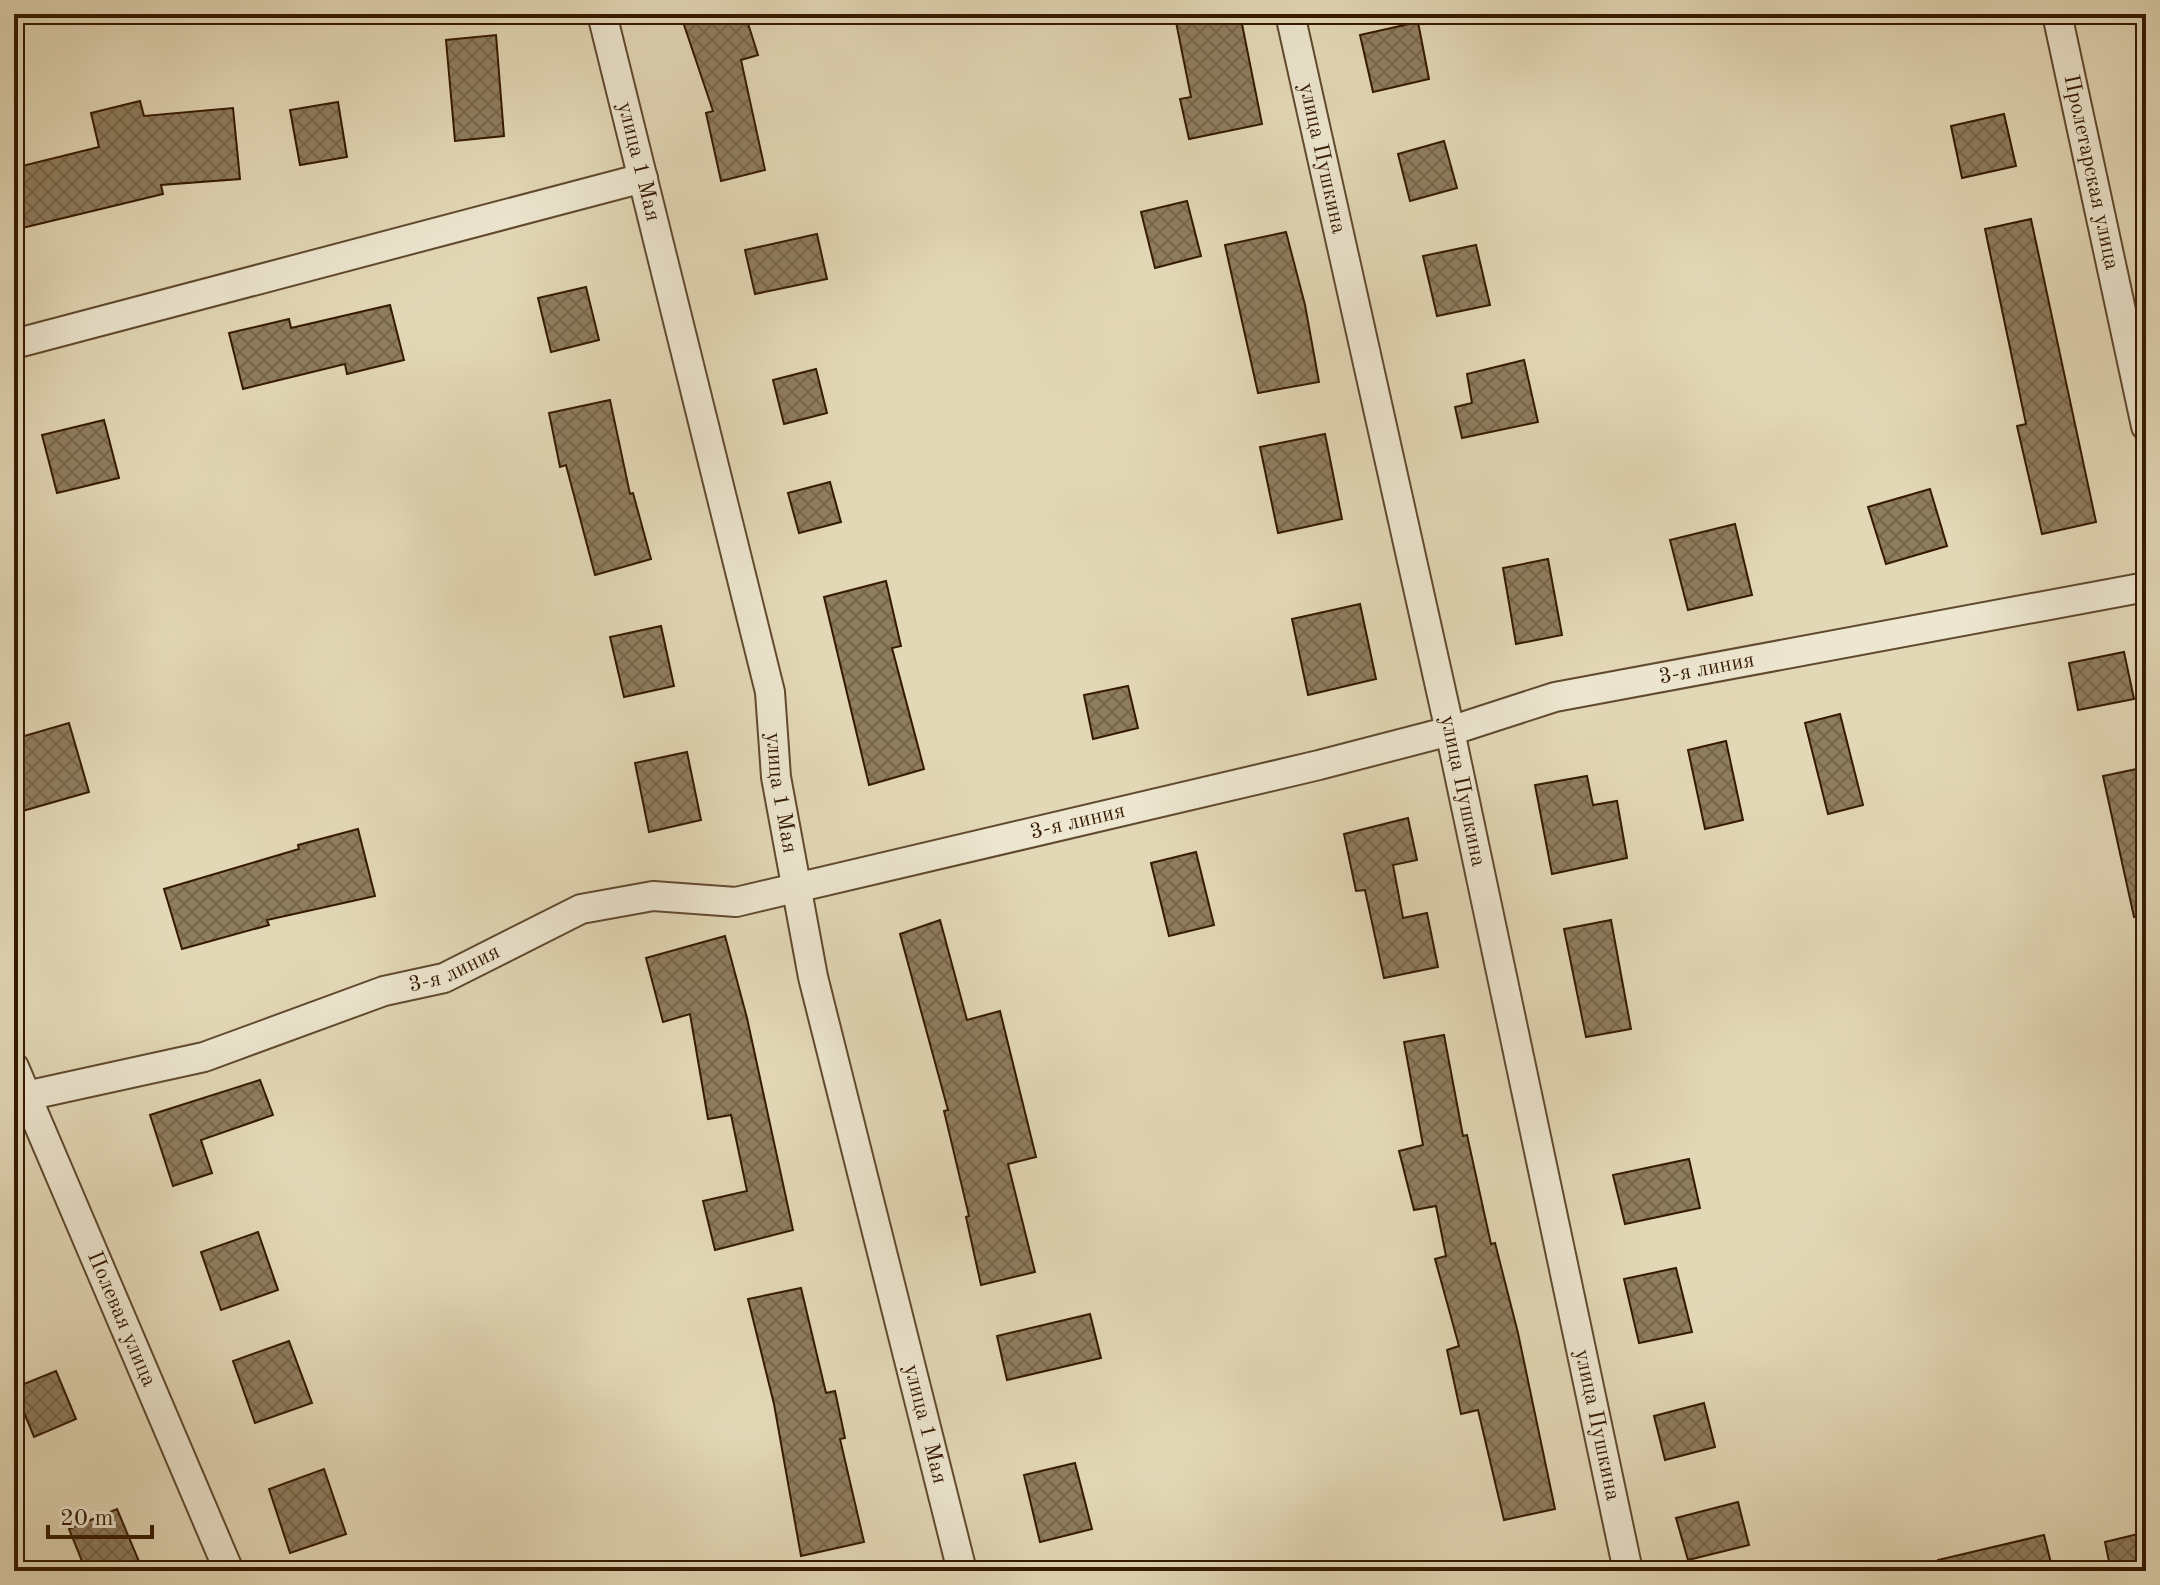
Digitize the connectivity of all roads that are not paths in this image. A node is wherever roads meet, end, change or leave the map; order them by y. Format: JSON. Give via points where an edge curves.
{"nodes":[{"id":1,"x":602,"y":14,"type":"edge"},
{"id":2,"x":1290,"y":14,"type":"edge"},
{"id":3,"x":2057,"y":14,"type":"edge"},
{"id":4,"x":643,"y":178,"type":"junction"},
{"id":5,"x":14,"y":344,"type":"edge"},
{"id":6,"x":2146,"y":426,"type":"edge"},
{"id":7,"x":2146,"y":587,"type":"edge"},
{"id":8,"x":1450,"y":731,"type":"junction"},
{"id":9,"x":799,"y":888,"type":"junction"},
{"id":10,"x":14,"y":1067,"type":"edge"},
{"id":11,"x":26,"y":1096,"type":"junction"},
{"id":12,"x":229,"y":1571,"type":"edge"},
{"id":13,"x":962,"y":1571,"type":"edge"},
{"id":14,"x":1628,"y":1571,"type":"edge"}],
"edges":[{"from":1,"to":4,"type":"street","name":"улица 1 Мая"},
{"from":2,"to":8,"type":"street","name":"улица Пушкина"},
{"from":3,"to":6,"type":"street","name":"Пролетарская улица"},
{"from":4,"to":5,"type":"street"},
{"from":4,"to":9,"type":"street","name":"улица 1 Мая","via":[[770,692],[776,777]]},
{"from":7,"to":8,"type":"street","name":"3-я линия","via":[[1555,697]]},
{"from":8,"to":9,"type":"street","name":"3-я линия"},
{"from":8,"to":14,"type":"street","name":"улица Пушкина"},
{"from":9,"to":11,"type":"street","name":"3-я линия","via":[[736,902],[653,896],[581,909],[444,978],[384,991],[204,1057]]},
{"from":9,"to":13,"type":"street","name":"улица 1 Мая","via":[[813,977]]},
{"from":10,"to":11,"type":"street","name":"Полевая улица"},
{"from":11,"to":12,"type":"street","name":"Полевая улица"}]}
